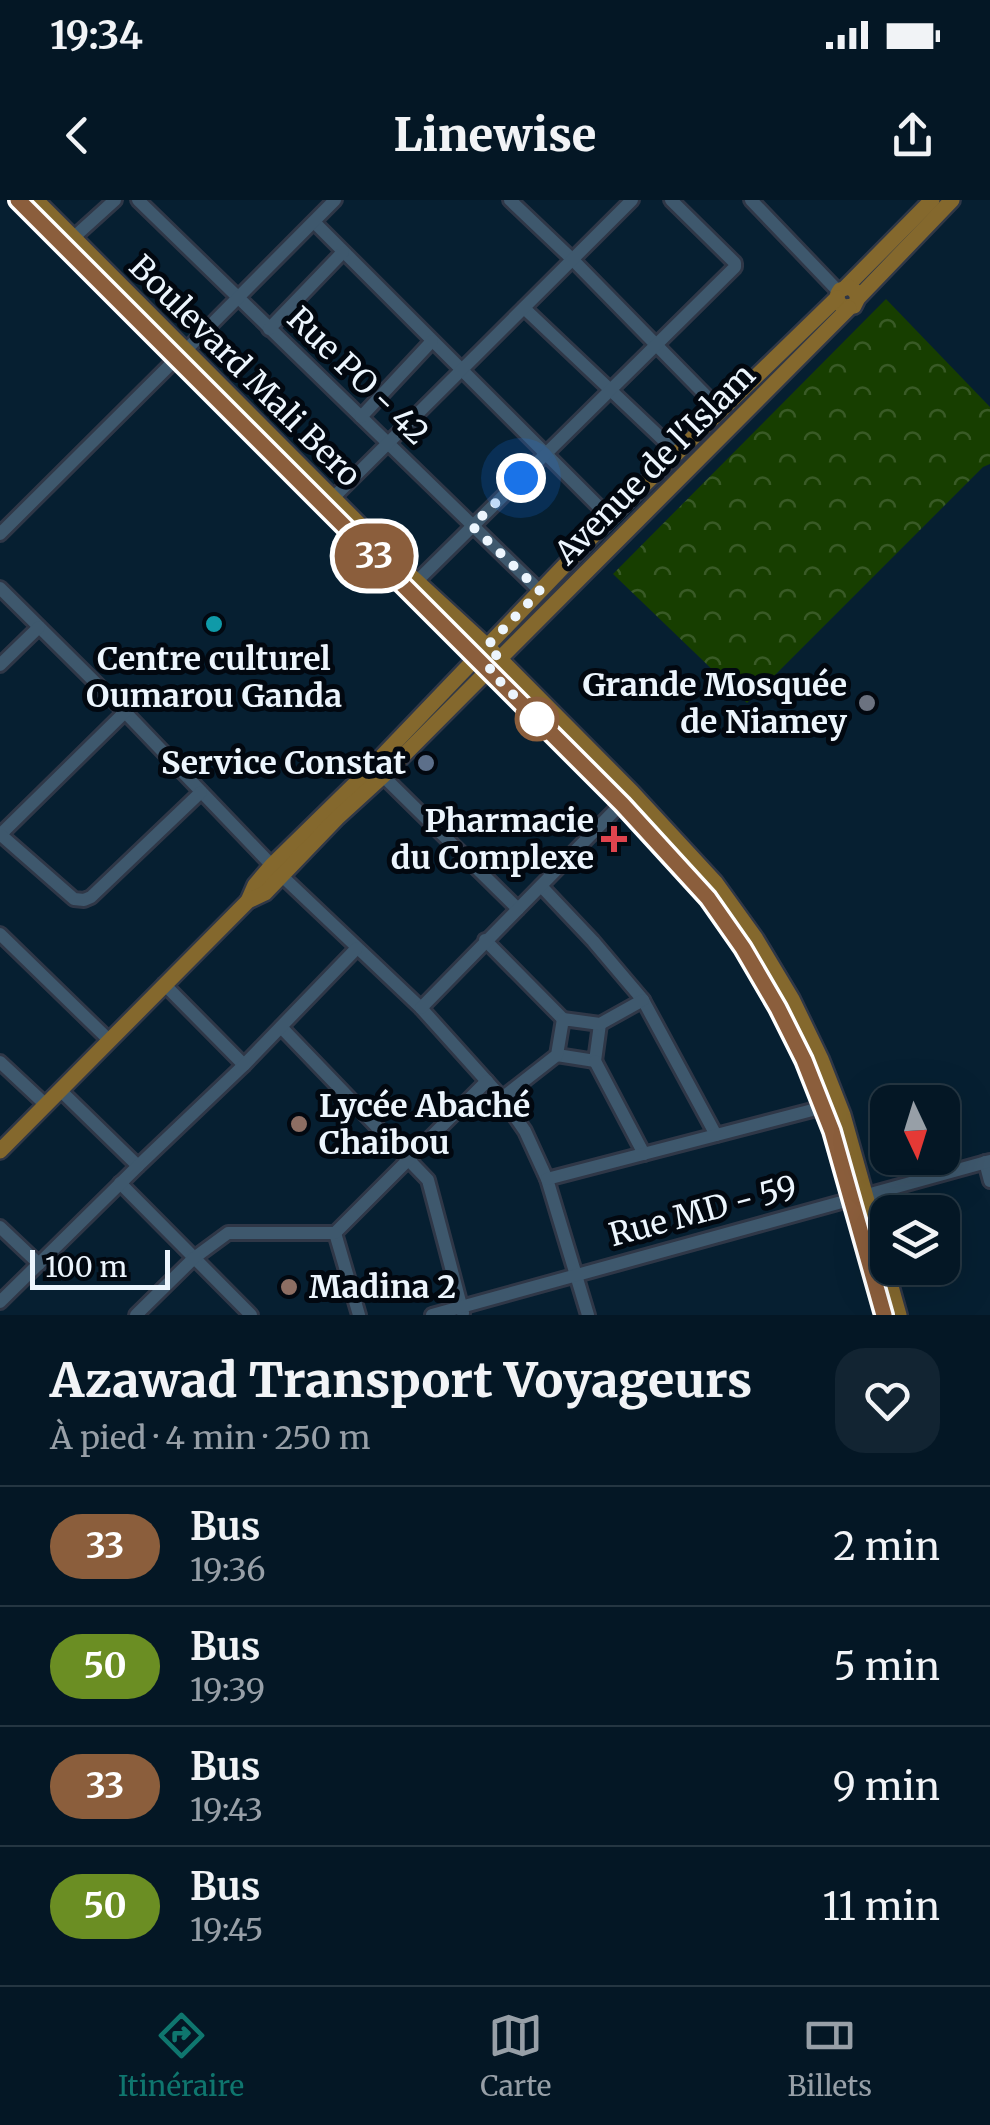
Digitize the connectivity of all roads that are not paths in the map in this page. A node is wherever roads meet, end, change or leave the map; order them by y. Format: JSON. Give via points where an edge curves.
{"nodes":[{"id":1,"x":18,"y":200,"type":"edge"},
{"id":2,"x":36,"y":200,"type":"edge"},
{"id":3,"x":115,"y":200,"type":"edge"},
{"id":4,"x":138,"y":200,"type":"edge"},
{"id":5,"x":335,"y":200,"type":"edge"},
{"id":6,"x":510,"y":200,"type":"edge"},
{"id":7,"x":632,"y":200,"type":"edge"},
{"id":8,"x":672,"y":200,"type":"edge"},
{"id":9,"x":751,"y":200,"type":"edge"},
{"id":10,"x":932,"y":200,"type":"edge"},
{"id":11,"x":952,"y":200,"type":"edge"},
{"id":12,"x":314,"y":222,"type":"junction"},
{"id":13,"x":74,"y":238,"type":"junction"},
{"id":14,"x":343,"y":252,"type":"junction"},
{"id":15,"x":572,"y":260,"type":"junction"},
{"id":16,"x":846,"y":297,"type":"junction"},
{"id":17,"x":238,"y":298,"type":"junction"},
{"id":18,"x":524,"y":308,"type":"junction"},
{"id":19,"x":269,"y":329,"type":"junction"},
{"id":20,"x":432,"y":340,"type":"junction"},
{"id":21,"x":656,"y":345,"type":"junction"},
{"id":22,"x":181,"y":354,"type":"junction"},
{"id":23,"x":462,"y":370,"type":"junction"},
{"id":24,"x":610,"y":390,"type":"junction"},
{"id":25,"x":721,"y":412,"type":"junction"},
{"id":26,"x":361,"y":417,"type":"junction"},
{"id":27,"x":387,"y":444,"type":"junction"},
{"id":28,"x":546,"y":454,"type":"junction"},
{"id":29,"x":678,"y":454,"type":"junction"},
{"id":30,"x":329,"y":502,"type":"junction"},
{"id":31,"x":610,"y":518,"type":"junction"},
{"id":32,"x":472,"y":526,"type":"junction"},
{"id":33,"x":0,"y":534,"type":"edge"},
{"id":34,"x":412,"y":586,"type":"junction"},
{"id":35,"x":0,"y":588,"type":"edge"},
{"id":36,"x":540,"y":591,"type":"junction"},
{"id":37,"x":39,"y":626,"type":"junction"},
{"id":38,"x":481,"y":652,"type":"junction"},
{"id":39,"x":0,"y":664,"type":"edge"},
{"id":40,"x":494,"y":664,"type":"junction"},
{"id":41,"x":125,"y":712,"type":"junction"},
{"id":42,"x":403,"y":745,"type":"junction"},
{"id":43,"x":374,"y":778,"type":"junction"},
{"id":44,"x":201,"y":792,"type":"junction"},
{"id":45,"x":622,"y":804,"type":"junction"},
{"id":46,"x":653,"y":827,"type":"junction"},
{"id":47,"x":0,"y":835,"type":"edge"},
{"id":48,"x":277,"y":870,"type":"junction"},
{"id":49,"x":541,"y":886,"type":"junction"},
{"id":50,"x":518,"y":908,"type":"junction"},
{"id":51,"x":0,"y":934,"type":"edge"},
{"id":52,"x":486,"y":940,"type":"junction"},
{"id":53,"x":357,"y":948,"type":"junction"},
{"id":54,"x":164,"y":984,"type":"junction"},
{"id":55,"x":642,"y":1000,"type":"junction"},
{"id":56,"x":421,"y":1008,"type":"junction"},
{"id":57,"x":563,"y":1018,"type":"junction"},
{"id":58,"x":600,"y":1024,"type":"junction"},
{"id":59,"x":281,"y":1027,"type":"junction"},
{"id":60,"x":109,"y":1040,"type":"junction"},
{"id":61,"x":557,"y":1055,"type":"junction"},
{"id":62,"x":594,"y":1061,"type":"junction"},
{"id":63,"x":0,"y":1062,"type":"edge"},
{"id":64,"x":244,"y":1065,"type":"junction"},
{"id":65,"x":487,"y":1081,"type":"junction"},
{"id":66,"x":60,"y":1090,"type":"junction"},
{"id":67,"x":502,"y":1098,"type":"junction"},
{"id":68,"x":46,"y":1105,"type":"junction"},
{"id":69,"x":824,"y":1107,"type":"junction"},
{"id":70,"x":716,"y":1135,"type":"junction"},
{"id":71,"x":0,"y":1151,"type":"edge"},
{"id":72,"x":644,"y":1154,"type":"junction"},
{"id":73,"x":408,"y":1160,"type":"junction"},
{"id":74,"x":988,"y":1161,"type":"edge"},
{"id":75,"x":138,"y":1166,"type":"junction"},
{"id":76,"x":548,"y":1179,"type":"junction"},
{"id":77,"x":990,"y":1182,"type":"edge"},
{"id":78,"x":120,"y":1183,"type":"junction"},
{"id":79,"x":858,"y":1197,"type":"junction"},
{"id":80,"x":0,"y":1227,"type":"edge"},
{"id":81,"x":335,"y":1233,"type":"junction"},
{"id":82,"x":194,"y":1258,"type":"junction"},
{"id":83,"x":38,"y":1264,"type":"junction"},
{"id":84,"x":576,"y":1275,"type":"junction"},
{"id":85,"x":0,"y":1302,"type":"edge"},
{"id":86,"x":463,"y":1311,"type":"edge"},
{"id":87,"x":136,"y":1315,"type":"edge"},
{"id":88,"x":251,"y":1315,"type":"edge"},
{"id":89,"x":358,"y":1315,"type":"edge"},
{"id":90,"x":432,"y":1315,"type":"edge"},
{"id":91,"x":588,"y":1315,"type":"edge"},
{"id":92,"x":884,"y":1315,"type":"edge"},
{"id":93,"x":899,"y":1315,"type":"edge"}],
"edges":[{"from":1,"to":22,"type":"main road","name":"Boulevard Mali Bero"},
{"from":2,"to":13,"type":"main road","name":"Boulevard Mali Bero"},
{"from":3,"to":13,"type":"street"},
{"from":4,"to":17,"type":"street","name":"Rue PO - 42"},
{"from":5,"to":12,"type":"street"},
{"from":6,"to":15,"type":"street"},
{"from":7,"to":15,"type":"street"},
{"from":8,"to":21,"type":"street","via":[[734,268]]},
{"from":9,"to":16,"type":"street"},
{"from":10,"to":16,"type":"main road","name":"Avenue de l'Islam"},
{"from":11,"to":16,"type":"main road","name":"Avenue de l'Islam"},
{"from":12,"to":14,"type":"street"},
{"from":12,"to":17,"type":"street"},
{"from":13,"to":22,"type":"main road","name":"Boulevard Mali Bero"},
{"from":14,"to":19,"type":"street"},
{"from":14,"to":20,"type":"street"},
{"from":15,"to":18,"type":"street"},
{"from":15,"to":21,"type":"street"},
{"from":16,"to":25,"type":"main road","name":"Avenue de l'Islam"},
{"from":16,"to":40,"type":"main road","name":"Avenue de l'Islam"},
{"from":17,"to":19,"type":"street","name":"Rue PO - 42"},
{"from":17,"to":22,"type":"street"},
{"from":18,"to":23,"type":"street"},
{"from":18,"to":24,"type":"street"},
{"from":19,"to":26,"type":"street","name":"Rue PO - 42"},
{"from":20,"to":23,"type":"street"},
{"from":20,"to":26,"type":"street"},
{"from":21,"to":24,"type":"street"},
{"from":21,"to":25,"type":"street"},
{"from":22,"to":30,"type":"main road","name":"Boulevard Mali Bero"},
{"from":22,"to":33,"type":"street"},
{"from":23,"to":27,"type":"street"},
{"from":23,"to":28,"type":"street"},
{"from":24,"to":28,"type":"street"},
{"from":24,"to":29,"type":"street"},
{"from":25,"to":29,"type":"main road","name":"Avenue de l'Islam"},
{"from":26,"to":27,"type":"street","name":"Rue PO - 42"},
{"from":27,"to":30,"type":"street"},
{"from":27,"to":32,"type":"street","name":"Rue PO - 42"},
{"from":28,"to":31,"type":"street"},
{"from":28,"to":32,"type":"street"},
{"from":29,"to":31,"type":"main road","name":"Avenue de l'Islam"},
{"from":30,"to":34,"type":"main road","name":"Boulevard Mali Bero"},
{"from":31,"to":36,"type":"main road","name":"Avenue de l'Islam"},
{"from":32,"to":34,"type":"street"},
{"from":32,"to":36,"type":"street","name":"Rue PO - 42"},
{"from":34,"to":38,"type":"main road","name":"Boulevard Mali Bero"},
{"from":35,"to":37,"type":"street"},
{"from":36,"to":38,"type":"main road","name":"Avenue de l'Islam"},
{"from":37,"to":39,"type":"street"},
{"from":37,"to":41,"type":"street"},
{"from":38,"to":40,"type":"main road","name":"Boulevard Mali Bero"},
{"from":38,"to":42,"type":"main road","name":"Avenue de l'Islam"},
{"from":40,"to":42,"type":"main road","name":"Avenue de l'Islam"},
{"from":40,"to":45,"type":"main road","name":"Boulevard Mali Bero"},
{"from":40,"to":46,"type":"main road","name":"Boulevard Mali Bero"},
{"from":41,"to":44,"type":"street"},
{"from":41,"to":47,"type":"street"},
{"from":42,"to":43,"type":"main road"},
{"from":43,"to":48,"type":"main road"},
{"from":43,"to":50,"type":"street"},
{"from":44,"to":47,"type":"street","via":[[84,900],[74,899]]},
{"from":44,"to":48,"type":"street"},
{"from":45,"to":46,"type":"main road","name":"Boulevard Mali Bero"},
{"from":45,"to":49,"type":"street"},
{"from":46,"to":69,"type":"main road","name":"Boulevard Mali Bero","via":[[743,948]]},
{"from":46,"to":79,"type":"main road","name":"Boulevard Mali Bero","via":[[715,882],[792,999],[841,1107]]},
{"from":48,"to":53,"type":"street"},
{"from":48,"to":54,"type":"main road","via":[[265,894],[248,901]]},
{"from":49,"to":50,"type":"street"},
{"from":49,"to":55,"type":"street"},
{"from":50,"to":52,"type":"street"},
{"from":51,"to":60,"type":"street"},
{"from":52,"to":56,"type":"street"},
{"from":52,"to":57,"type":"street"},
{"from":53,"to":56,"type":"street"},
{"from":53,"to":59,"type":"street"},
{"from":54,"to":60,"type":"main road"},
{"from":54,"to":64,"type":"street"},
{"from":55,"to":58,"type":"street"},
{"from":55,"to":70,"type":"street"},
{"from":56,"to":65,"type":"street"},
{"from":57,"to":58,"type":"street"},
{"from":57,"to":61,"type":"street"},
{"from":58,"to":62,"type":"street"},
{"from":59,"to":64,"type":"street"},
{"from":59,"to":73,"type":"street"},
{"from":60,"to":66,"type":"main road"},
{"from":61,"to":62,"type":"street"},
{"from":61,"to":67,"type":"street"},
{"from":62,"to":72,"type":"street"},
{"from":63,"to":68,"type":"street"},
{"from":64,"to":75,"type":"street"},
{"from":65,"to":67,"type":"street"},
{"from":65,"to":73,"type":"street"},
{"from":66,"to":68,"type":"main road"},
{"from":66,"to":75,"type":"street"},
{"from":67,"to":76,"type":"street"},
{"from":68,"to":71,"type":"main road"},
{"from":69,"to":70,"type":"street"},
{"from":69,"to":79,"type":"main road","name":"Boulevard Mali Bero"},
{"from":70,"to":72,"type":"street"},
{"from":72,"to":76,"type":"street"},
{"from":73,"to":81,"type":"street"},
{"from":73,"to":86,"type":"street","via":[[428,1180]]},
{"from":74,"to":77,"type":"street"},
{"from":74,"to":79,"type":"street","name":"Rue MD - 59"},
{"from":75,"to":78,"type":"street"},
{"from":76,"to":84,"type":"street"},
{"from":78,"to":82,"type":"street"},
{"from":78,"to":83,"type":"street"},
{"from":79,"to":84,"type":"street","name":"Rue MD - 59"},
{"from":79,"to":92,"type":"main road","name":"Boulevard Mali Bero"},
{"from":79,"to":93,"type":"main road","name":"Boulevard Mali Bero"},
{"from":80,"to":83,"type":"street"},
{"from":81,"to":82,"type":"street","via":[[228,1233]]},
{"from":81,"to":89,"type":"street"},
{"from":82,"to":87,"type":"street"},
{"from":82,"to":88,"type":"street"},
{"from":83,"to":85,"type":"street"},
{"from":84,"to":86,"type":"street","name":"Rue MD - 59"},
{"from":84,"to":91,"type":"street"},
{"from":86,"to":90,"type":"street","name":"Rue MD - 59"}]}
